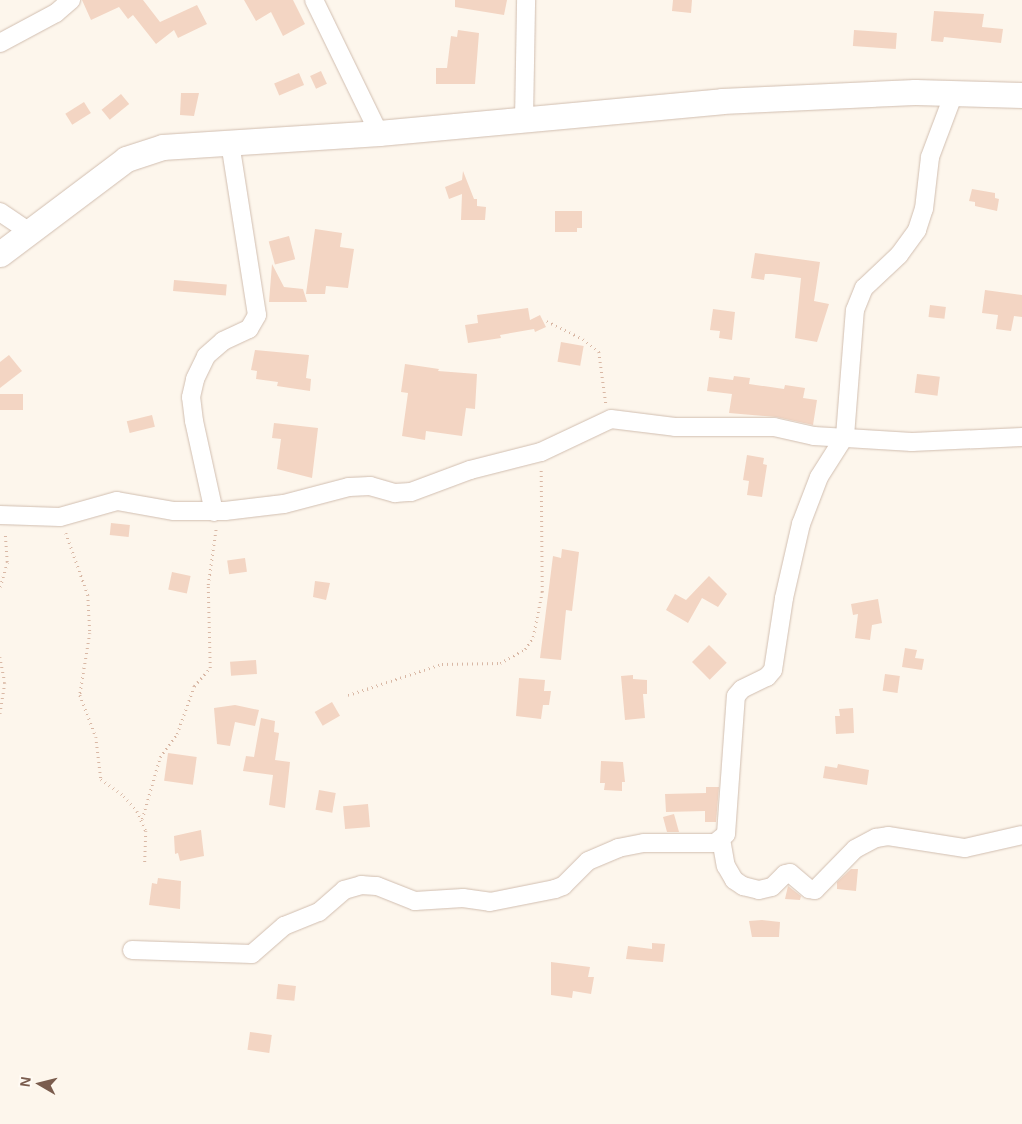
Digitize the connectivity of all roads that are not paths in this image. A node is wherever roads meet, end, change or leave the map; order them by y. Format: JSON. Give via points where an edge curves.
{"nodes":[{"id":1,"x":72,"y":0,"type":"edge"},
{"id":2,"x":314,"y":0,"type":"edge"},
{"id":3,"x":526,"y":0,"type":"edge"},
{"id":4,"x":0,"y":43,"type":"edge"},
{"id":5,"x":954,"y":93,"type":"junction"},
{"id":6,"x":1022,"y":95,"type":"edge"},
{"id":7,"x":524,"y":120,"type":"junction"},
{"id":8,"x":380,"y":133,"type":"junction"},
{"id":9,"x":230,"y":143,"type":"junction"},
{"id":10,"x":0,"y":212,"type":"edge"},
{"id":11,"x":30,"y":232,"type":"junction"},
{"id":12,"x":0,"y":254,"type":"edge"},
{"id":13,"x":844,"y":436,"type":"junction"},
{"id":14,"x":1022,"y":437,"type":"edge"},
{"id":15,"x":220,"y":512,"type":"junction"},
{"id":16,"x":2,"y":515,"type":"edge"},
{"id":17,"x":1022,"y":835,"type":"edge"},
{"id":18,"x":721,"y":839,"type":"junction"},
{"id":19,"x":132,"y":950,"type":"dead end"}],
"edges":[{"from":1,"to":4,"type":"street","via":[[56,13]]},
{"from":2,"to":8,"type":"street"},
{"from":3,"to":7,"type":"street"},
{"from":5,"to":6,"type":"main road"},
{"from":5,"to":7,"type":"main road","via":[[722,101]]},
{"from":5,"to":13,"type":"street","via":[[930,157],[924,209],[917,230],[899,255],[864,288],[856,310]]},
{"from":7,"to":8,"type":"main road"},
{"from":8,"to":9,"type":"main road"},
{"from":9,"to":11,"type":"main road","via":[[162,147],[126,159]]},
{"from":9,"to":15,"type":"street","via":[[257,315],[248,329],[223,341],[206,356],[191,396],[194,421]]},
{"from":10,"to":11,"type":"street"},
{"from":11,"to":12,"type":"main road"},
{"from":13,"to":14,"type":"street","via":[[912,442]]},
{"from":13,"to":15,"type":"street","via":[[814,436],[774,427],[675,427],[611,419],[541,452],[470,470],[411,492],[395,493],[370,486],[349,487],[284,504]]},
{"from":13,"to":18,"type":"street","via":[[819,477],[801,524],[784,598],[773,670],[736,696],[729,827]]},
{"from":15,"to":16,"type":"street","via":[[174,511],[117,501],[60,517]]},
{"from":17,"to":18,"type":"street","via":[[965,848],[888,836],[876,838],[855,849],[814,890],[808,889],[790,873],[772,887],[759,890],[743,886],[734,880],[726,866]]},
{"from":18,"to":19,"type":"street","via":[[715,843],[644,844],[618,848],[588,861],[564,886],[490,902],[463,898],[415,901],[377,886],[361,885],[344,890],[320,912],[284,926],[252,954]]}]}
